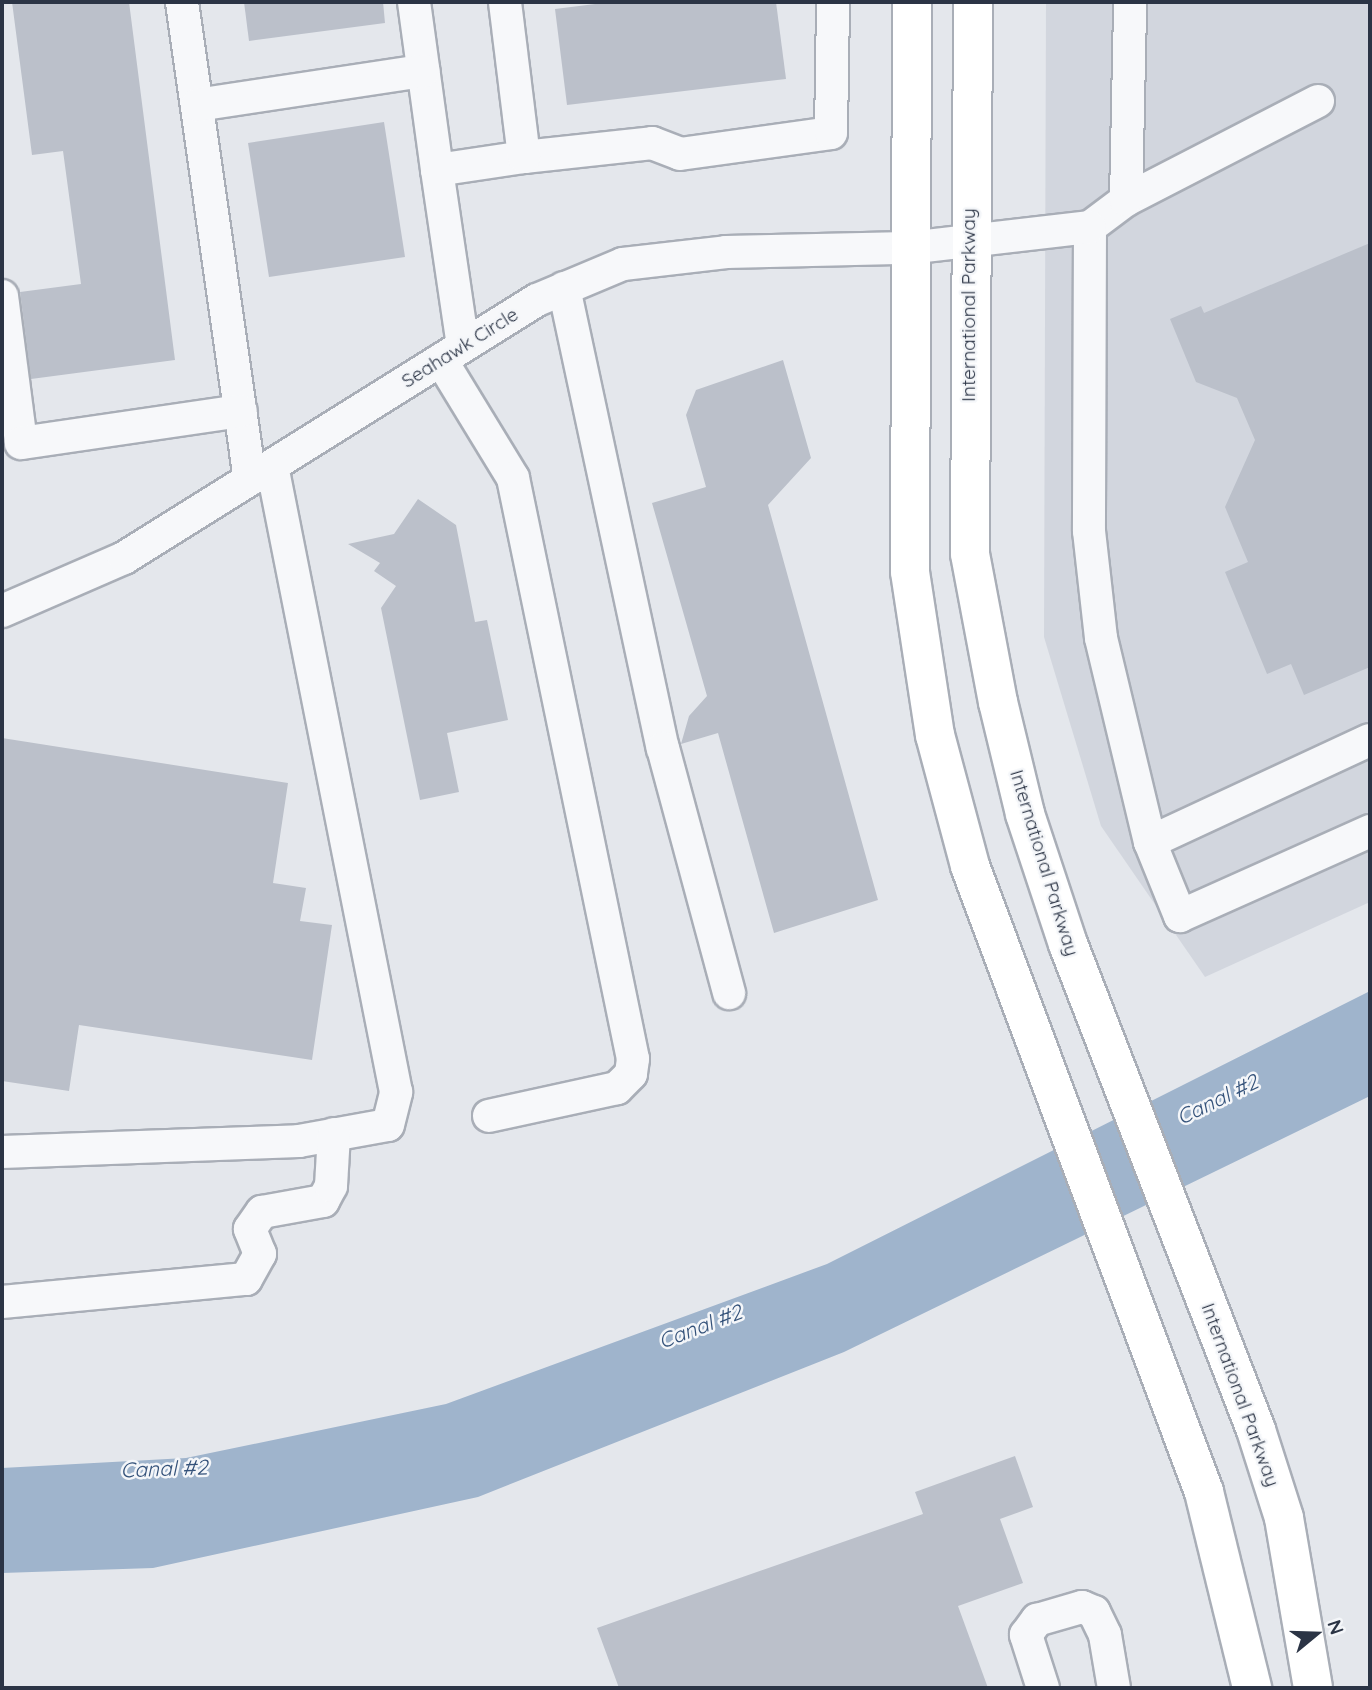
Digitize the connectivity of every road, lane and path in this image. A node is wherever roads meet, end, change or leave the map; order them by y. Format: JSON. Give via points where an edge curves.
{"nodes":[{"id":1,"x":182,"y":2,"type":"edge"},
{"id":2,"x":414,"y":2,"type":"edge"},
{"id":3,"x":505,"y":2,"type":"edge"},
{"id":4,"x":833,"y":2,"type":"edge"},
{"id":5,"x":912,"y":2,"type":"edge"},
{"id":6,"x":973,"y":2,"type":"edge"},
{"id":7,"x":1130,"y":2,"type":"edge"},
{"id":8,"x":424,"y":71,"type":"junction"},
{"id":9,"x":1318,"y":101,"type":"dead end"},
{"id":10,"x":197,"y":106,"type":"junction"},
{"id":11,"x":524,"y":157,"type":"junction"},
{"id":12,"x":437,"y":170,"type":"junction"},
{"id":13,"x":1126,"y":200,"type":"junction"},
{"id":14,"x":1090,"y":227,"type":"junction"},
{"id":15,"x":968,"y":241,"type":"junction"},
{"id":16,"x":908,"y":248,"type":"junction"},
{"id":17,"x":564,"y":288,"type":"junction"},
{"id":18,"x":2,"y":296,"type":"edge"},
{"id":19,"x":452,"y":353,"type":"junction"},
{"id":20,"x":241,"y":411,"type":"junction"},
{"id":21,"x":261,"y":472,"type":"junction"},
{"id":22,"x":2,"y":611,"type":"edge"},
{"id":23,"x":1370,"y":740,"type":"edge"},
{"id":24,"x":1370,"y":831,"type":"edge"},
{"id":25,"x":1150,"y":842,"type":"junction"},
{"id":26,"x":729,"y":993,"type":"dead end"},
{"id":27,"x":488,"y":1116,"type":"dead end"},
{"id":28,"x":334,"y":1135,"type":"junction"},
{"id":29,"x":2,"y":1152,"type":"edge"},
{"id":30,"x":2,"y":1302,"type":"edge"},
{"id":31,"x":1043,"y":1688,"type":"edge"},
{"id":32,"x":1114,"y":1688,"type":"edge"},
{"id":33,"x":1252,"y":1688,"type":"edge"},
{"id":34,"x":1313,"y":1688,"type":"edge"}],
"edges":[{"from":1,"to":10,"type":"street"},
{"from":2,"to":8,"type":"street"},
{"from":3,"to":11,"type":"street"},
{"from":4,"to":11,"type":"street","via":[[831,133],[680,154],[652,143]]},
{"from":5,"to":16,"type":"main road"},
{"from":6,"to":15,"type":"main road","name":"International Parkway"},
{"from":7,"to":13,"type":"street"},
{"from":8,"to":10,"type":"street"},
{"from":8,"to":12,"type":"street"},
{"from":9,"to":13,"type":"street"},
{"from":10,"to":20,"type":"street"},
{"from":11,"to":12,"type":"street"},
{"from":12,"to":19,"type":"street"},
{"from":13,"to":14,"type":"street"},
{"from":14,"to":15,"type":"street","name":"Seahawk Circle"},
{"from":14,"to":25,"type":"street","via":[[1089,531],[1101,638]]},
{"from":15,"to":16,"type":"street","name":"Seahawk Circle"},
{"from":15,"to":34,"type":"main road","name":"International Parkway","via":[[970,554],[1025,814],[1108,1050],[1189,1255],[1284,1518]]},
{"from":16,"to":17,"type":"street","name":"Seahawk Circle","via":[[713,253],[623,264]]},
{"from":16,"to":33,"type":"main road","via":[[910,572],[935,735],[970,866],[1130,1280],[1204,1492]]},
{"from":17,"to":19,"type":"street","name":"Seahawk Circle"},
{"from":17,"to":26,"type":"street","via":[[663,748]]},
{"from":18,"to":20,"type":"street","via":[[21,443]]},
{"from":19,"to":21,"type":"street","name":"Seahawk Circle"},
{"from":19,"to":27,"type":"street","via":[[513,478],[634,1059],[631,1074],[617,1088]]},
{"from":20,"to":21,"type":"street"},
{"from":21,"to":22,"type":"street","name":"Seahawk Circle","via":[[124,558]]},
{"from":21,"to":28,"type":"street","via":[[396,1092],[388,1125]]},
{"from":23,"to":25,"type":"street"},
{"from":24,"to":25,"type":"street","via":[[1180,916]]},
{"from":28,"to":29,"type":"street","via":[[66,1154]]},
{"from":28,"to":30,"type":"street","via":[[331,1186],[323,1202],[262,1212],[250,1228],[260,1254],[246,1279]]},
{"from":31,"to":32,"type":"street","via":[[1026,1635],[1037,1620],[1082,1606],[1094,1612],[1105,1634]]}]}
